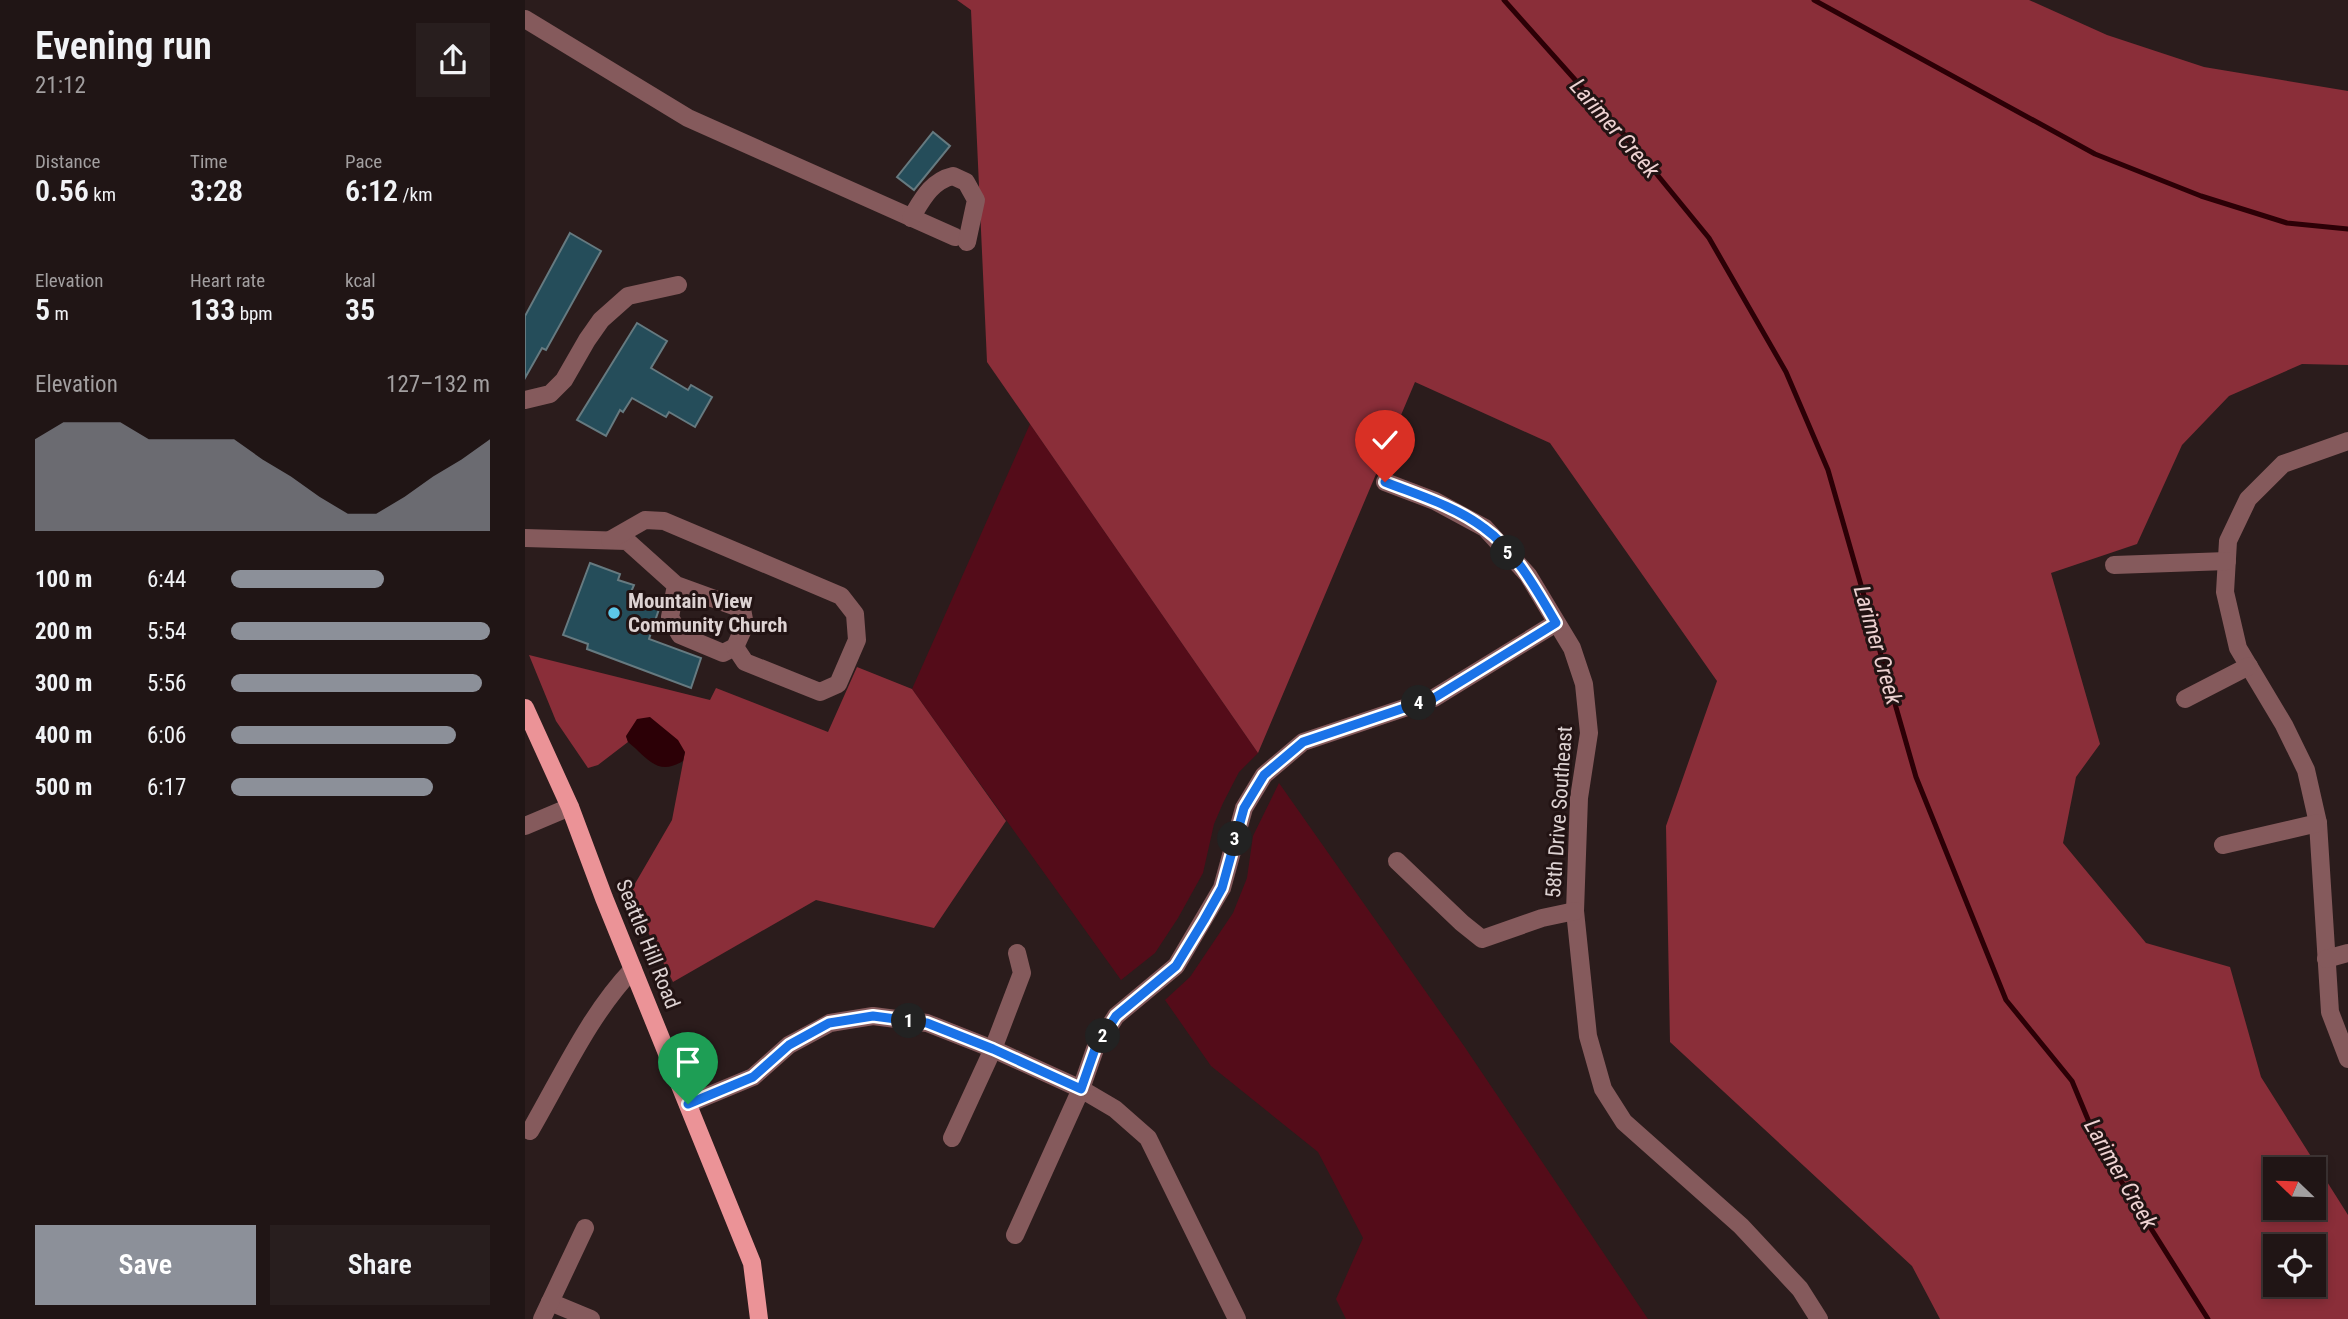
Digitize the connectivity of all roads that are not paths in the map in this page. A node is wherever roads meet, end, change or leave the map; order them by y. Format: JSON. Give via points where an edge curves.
{"nodes":[{"id":1,"x":525,"y":19,"type":"edge"},
{"id":2,"x":911,"y":218,"type":"junction"},
{"id":3,"x":678,"y":285,"type":"dead end"},
{"id":4,"x":525,"y":401,"type":"edge"},
{"id":5,"x":2346,"y":442,"type":"edge"},
{"id":6,"x":1385,"y":482,"type":"dead end"},
{"id":7,"x":525,"y":538,"type":"edge"},
{"id":8,"x":610,"y":540,"type":"junction"},
{"id":9,"x":2227,"y":561,"type":"junction"},
{"id":10,"x":2114,"y":565,"type":"dead end"},
{"id":11,"x":676,"y":584,"type":"junction"},
{"id":12,"x":1556,"y":623,"type":"junction"},
{"id":13,"x":735,"y":646,"type":"junction"},
{"id":14,"x":2249,"y":666,"type":"junction"},
{"id":15,"x":2185,"y":699,"type":"dead end"},
{"id":16,"x":525,"y":708,"type":"edge"},
{"id":17,"x":570,"y":807,"type":"junction"},
{"id":18,"x":2318,"y":823,"type":"junction"},
{"id":19,"x":525,"y":826,"type":"edge"},
{"id":20,"x":2223,"y":845,"type":"dead end"},
{"id":21,"x":1397,"y":861,"type":"dead end"},
{"id":22,"x":1575,"y":911,"type":"junction"},
{"id":23,"x":1017,"y":953,"type":"dead end"},
{"id":24,"x":2348,"y":953,"type":"edge"},
{"id":25,"x":2326,"y":959,"type":"junction"},
{"id":26,"x":633,"y":970,"type":"junction"},
{"id":27,"x":993,"y":1049,"type":"junction"},
{"id":28,"x":2348,"y":1059,"type":"edge"},
{"id":29,"x":1081,"y":1089,"type":"junction"},
{"id":30,"x":688,"y":1104,"type":"junction"},
{"id":31,"x":530,"y":1131,"type":"dead end"},
{"id":32,"x":952,"y":1138,"type":"dead end"},
{"id":33,"x":585,"y":1228,"type":"dead end"},
{"id":34,"x":1015,"y":1236,"type":"dead end"},
{"id":35,"x":550,"y":1302,"type":"junction"},
{"id":36,"x":542,"y":1319,"type":"edge"},
{"id":37,"x":591,"y":1319,"type":"edge"},
{"id":38,"x":759,"y":1319,"type":"edge"},
{"id":39,"x":1237,"y":1319,"type":"edge"},
{"id":40,"x":1819,"y":1319,"type":"edge"}],
"edges":[{"from":1,"to":2,"type":"street","via":[[688,118]]},
{"from":2,"to":2,"type":"street","via":[[961,240],[976,200],[966,182],[946,177],[929,189]]},
{"from":3,"to":4,"type":"street","via":[[628,296],[594,330],[564,380],[549,394]]},
{"from":5,"to":9,"type":"street","via":[[2283,464],[2248,499],[2228,541]]},
{"from":6,"to":12,"type":"street","name":"58th Drive Southeast","via":[[1436,501],[1485,528],[1528,575]]},
{"from":7,"to":8,"type":"street"},
{"from":8,"to":11,"type":"street","via":[[627,541]]},
{"from":8,"to":13,"type":"street","via":[[645,520],[664,521],[841,596],[855,614],[857,640],[846,667],[838,684],[820,692],[745,662]]},
{"from":9,"to":10,"type":"street"},
{"from":9,"to":14,"type":"street","via":[[2225,592],[2238,648]]},
{"from":11,"to":13,"type":"street","via":[[741,609],[745,625]]},
{"from":11,"to":13,"type":"street","via":[[670,617],[680,635],[723,653]]},
{"from":12,"to":22,"type":"street","name":"58th Drive Southeast","via":[[1572,648],[1584,684],[1589,733],[1579,798]]},
{"from":12,"to":29,"type":"street","via":[[1434,698],[1303,742],[1264,775],[1244,808],[1222,888],[1204,920],[1176,966],[1116,1016],[1095,1049]]},
{"from":14,"to":15,"type":"street"},
{"from":14,"to":18,"type":"street","via":[[2306,770]]},
{"from":16,"to":17,"type":"main road","name":"Seattle Hill Road"},
{"from":17,"to":19,"type":"street"},
{"from":17,"to":26,"type":"main road","name":"Seattle Hill Road"},
{"from":18,"to":20,"type":"street"},
{"from":18,"to":25,"type":"street"},
{"from":21,"to":22,"type":"street","via":[[1482,939]]},
{"from":22,"to":40,"type":"street","name":"58th Drive Southeast","via":[[1588,1037],[1603,1089],[1624,1122],[1741,1226],[1800,1289]]},
{"from":23,"to":27,"type":"street","via":[[1022,973]]},
{"from":24,"to":25,"type":"street"},
{"from":25,"to":28,"type":"street","via":[[2330,1012]]},
{"from":26,"to":30,"type":"main road","name":"Seattle Hill Road"},
{"from":26,"to":31,"type":"street","via":[[600,1010]]},
{"from":27,"to":29,"type":"street"},
{"from":27,"to":30,"type":"street","via":[[927,1023],[873,1016],[829,1023],[789,1045],[753,1077]]},
{"from":27,"to":32,"type":"street"},
{"from":29,"to":34,"type":"street"},
{"from":29,"to":39,"type":"street","via":[[1115,1109],[1148,1138]]},
{"from":30,"to":38,"type":"main road","name":"Seattle Hill Road","via":[[752,1263]]},
{"from":33,"to":35,"type":"street"},
{"from":35,"to":36,"type":"street"},
{"from":35,"to":37,"type":"street"}]}
